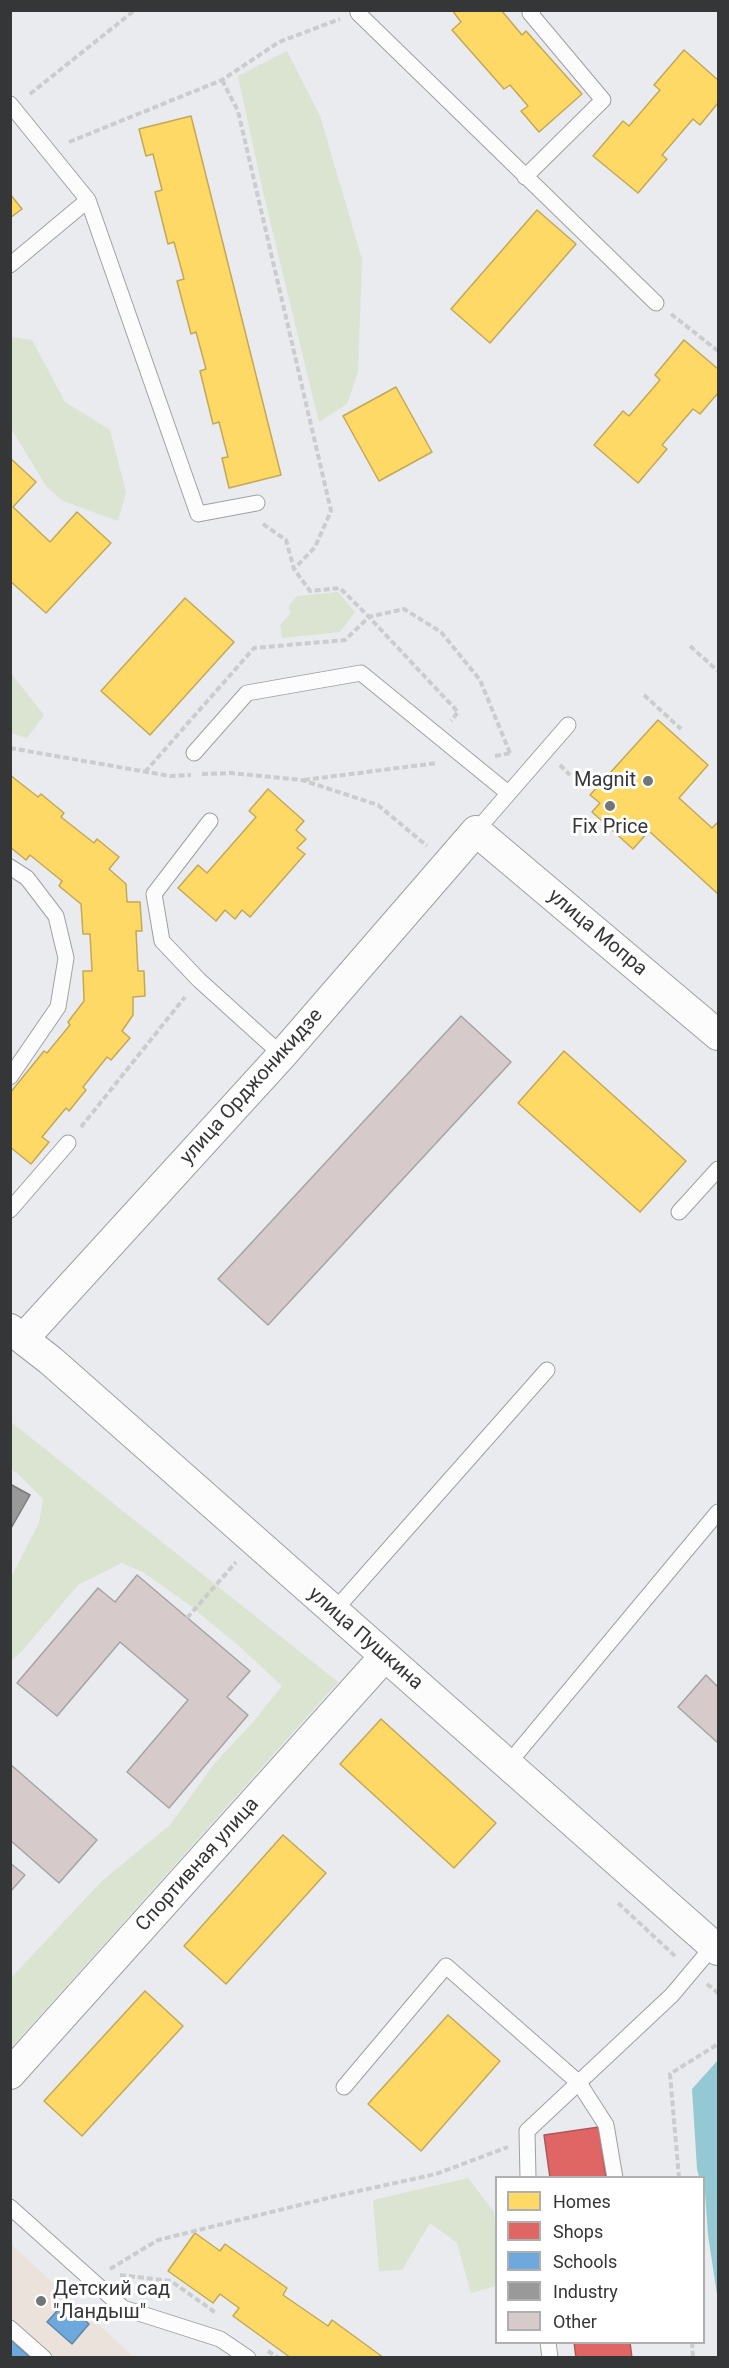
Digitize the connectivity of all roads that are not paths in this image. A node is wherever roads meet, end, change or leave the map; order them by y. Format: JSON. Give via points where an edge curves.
{"nodes":[{"id":1,"x":533,"y":10,"type":"edge"},
{"id":2,"x":358,"y":12,"type":"edge"},
{"id":3,"x":12,"y":106,"type":"edge"},
{"id":4,"x":525,"y":177,"type":"junction"},
{"id":5,"x":88,"y":200,"type":"junction"},
{"id":6,"x":10,"y":264,"type":"edge"},
{"id":7,"x":656,"y":303,"type":"road end"},
{"id":8,"x":257,"y":503,"type":"dead end"},
{"id":9,"x":568,"y":725,"type":"dead end"},
{"id":10,"x":194,"y":753,"type":"dead end"},
{"id":11,"x":508,"y":793,"type":"junction"},
{"id":12,"x":210,"y":821,"type":"dead end"},
{"id":13,"x":476,"y":831,"type":"junction"},
{"id":14,"x":10,"y":867,"type":"edge"},
{"id":15,"x":718,"y":1035,"type":"edge"},
{"id":16,"x":282,"y":1055,"type":"junction"},
{"id":17,"x":10,"y":1077,"type":"edge"},
{"id":18,"x":68,"y":1143,"type":"road end"},
{"id":19,"x":718,"y":1169,"type":"edge"},
{"id":20,"x":10,"y":1210,"type":"edge"},
{"id":21,"x":679,"y":1212,"type":"dead end"},
{"id":22,"x":17,"y":1334,"type":"edge"},
{"id":23,"x":547,"y":1370,"type":"dead end"},
{"id":24,"x":718,"y":1512,"type":"edge"},
{"id":25,"x":334,"y":1611,"type":"junction"},
{"id":26,"x":385,"y":1656,"type":"junction"},
{"id":27,"x":508,"y":1764,"type":"junction"},
{"id":28,"x":716,"y":1948,"type":"edge"},
{"id":29,"x":10,"y":2074,"type":"edge"},
{"id":30,"x":579,"y":2083,"type":"junction"},
{"id":31,"x":344,"y":2087,"type":"dead end"},
{"id":32,"x":528,"y":2176,"type":"edge"},
{"id":33,"x":615,"y":2176,"type":"edge"},
{"id":34,"x":10,"y":2207,"type":"edge"},
{"id":35,"x":10,"y":2328,"type":"edge"},
{"id":36,"x":44,"y":2358,"type":"edge"},
{"id":37,"x":248,"y":2358,"type":"edge"}],
"edges":[{"from":1,"to":4,"type":"lane","via":[[530,13],[603,100]]},
{"from":2,"to":4,"type":"lane"},
{"from":3,"to":5,"type":"lane"},
{"from":4,"to":7,"type":"lane"},
{"from":5,"to":6,"type":"lane"},
{"from":5,"to":8,"type":"lane","via":[[198,514]]},
{"from":9,"to":11,"type":"lane"},
{"from":10,"to":11,"type":"lane","via":[[248,693],[361,673]]},
{"from":11,"to":13,"type":"lane"},
{"from":12,"to":16,"type":"lane","via":[[154,894],[162,941]]},
{"from":13,"to":15,"type":"street","name":"улица Мопра"},
{"from":13,"to":16,"type":"street","name":"улица Орджоникидзе"},
{"from":14,"to":17,"type":"lane","via":[[27,878],[56,916],[66,958],[58,1007]]},
{"from":16,"to":22,"type":"street","name":"улица Орджоникидзе"},
{"from":18,"to":20,"type":"lane"},
{"from":19,"to":21,"type":"lane"},
{"from":22,"to":25,"type":"street","name":"улица Пушкина"},
{"from":23,"to":25,"type":"lane"},
{"from":24,"to":27,"type":"lane"},
{"from":25,"to":26,"type":"street","name":"улица Пушкина"},
{"from":26,"to":27,"type":"street","name":"улица Пушкина"},
{"from":26,"to":29,"type":"street","name":"Спортивная улица"},
{"from":27,"to":28,"type":"street","name":"улица Пушкина"},
{"from":28,"to":30,"type":"lane"},
{"from":30,"to":31,"type":"lane","via":[[446,1966]]},
{"from":30,"to":32,"type":"lane","via":[[527,2131]]},
{"from":30,"to":33,"type":"lane","via":[[606,2125]]},
{"from":34,"to":37,"type":"lane","via":[[123,2308],[220,2339]]},
{"from":35,"to":36,"type":"lane"}]}
